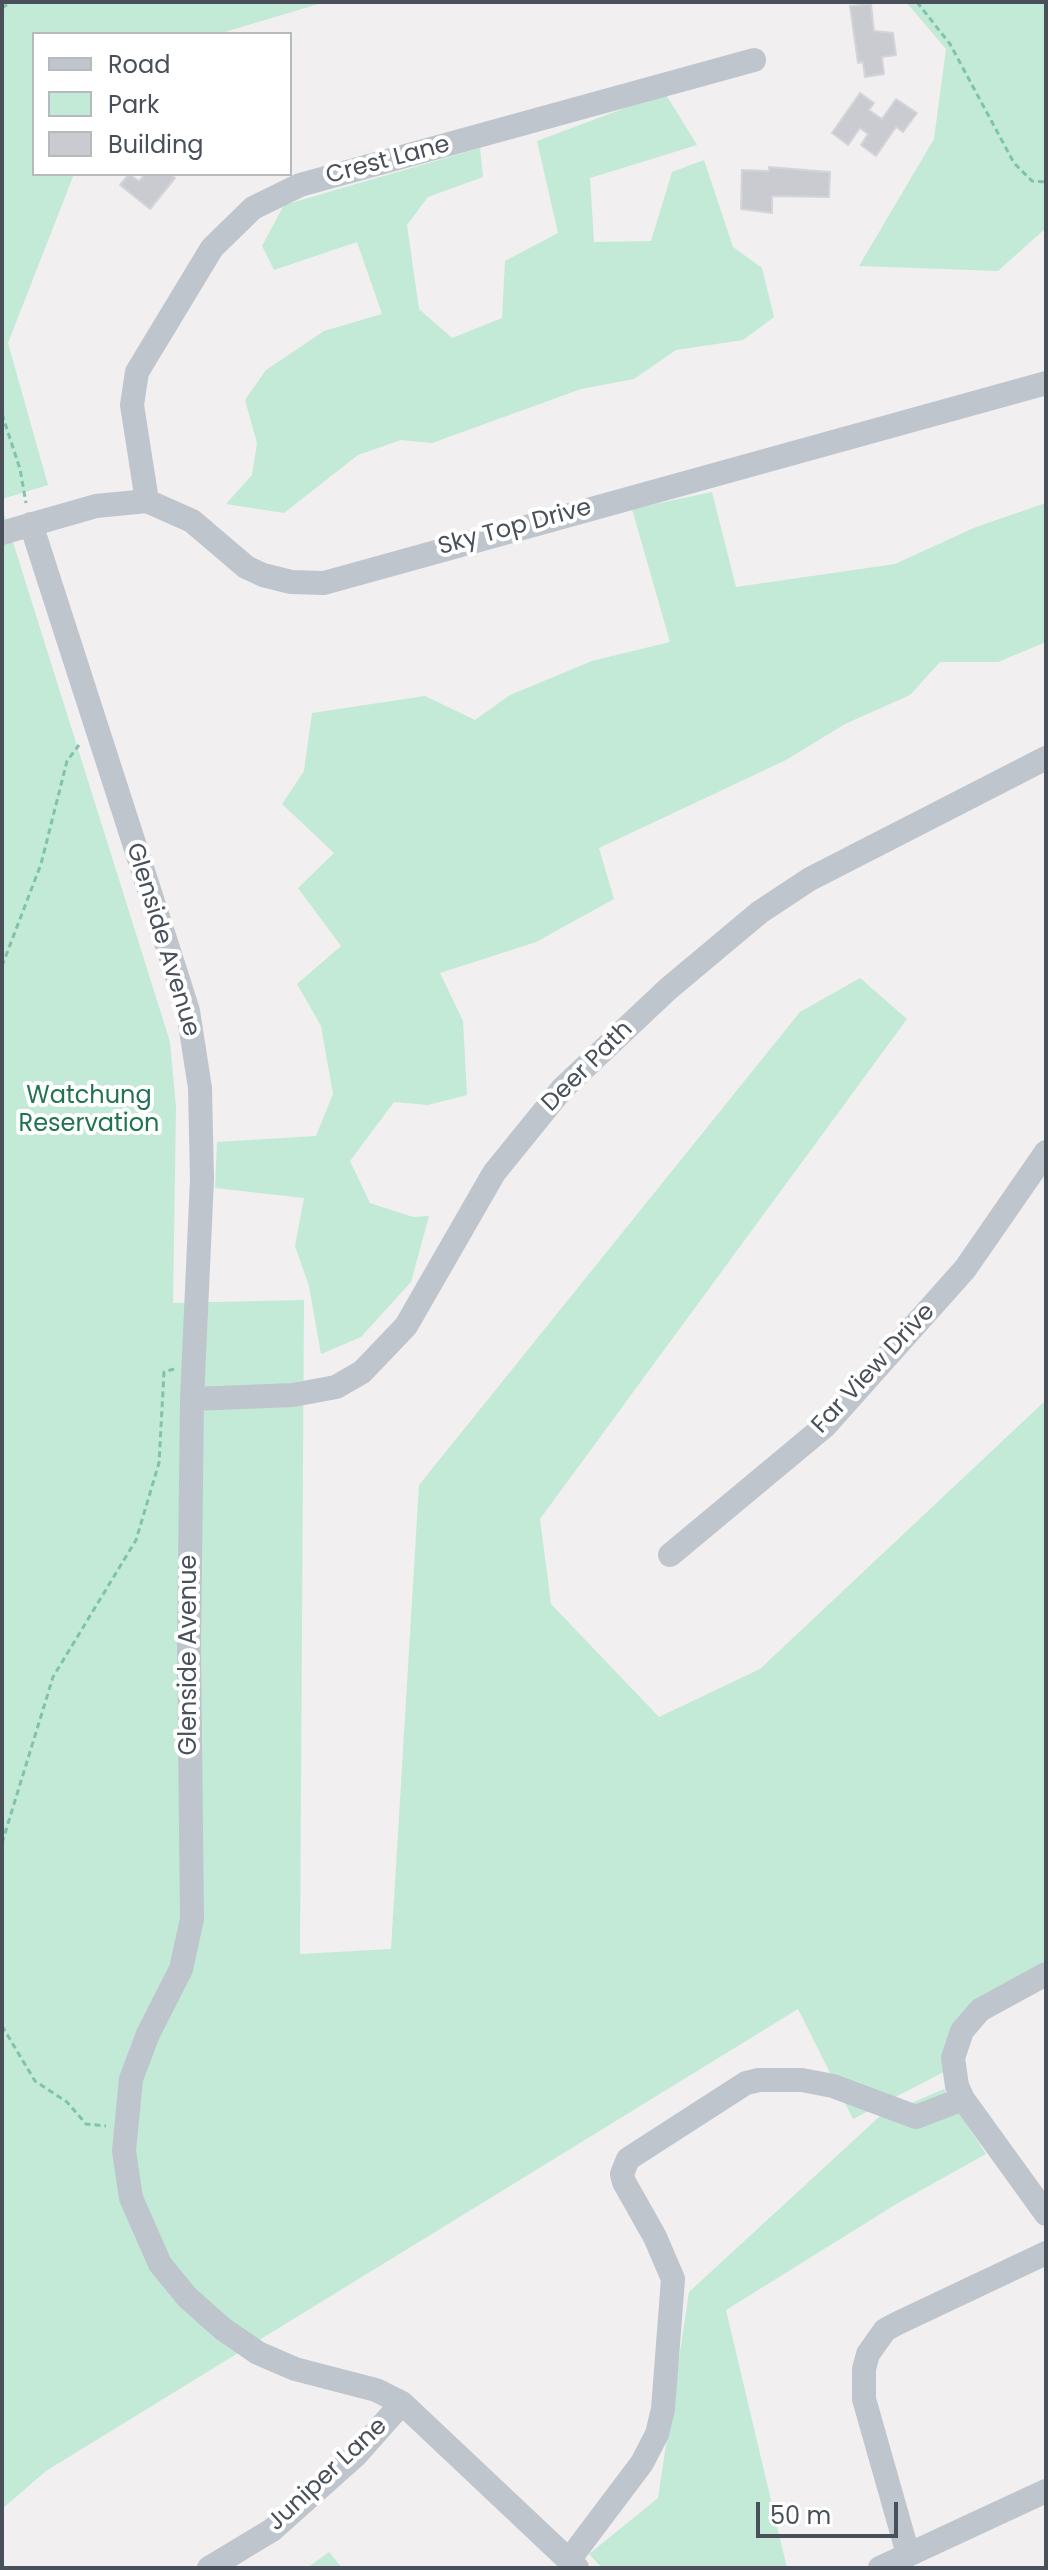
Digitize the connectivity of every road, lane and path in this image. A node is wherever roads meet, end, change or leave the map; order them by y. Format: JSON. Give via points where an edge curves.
{"nodes":[{"id":1,"x":11,"y":2,"type":"edge"},
{"id":2,"x":917,"y":2,"type":"edge"},
{"id":3,"x":2,"y":8,"type":"edge"},
{"id":4,"x":754,"y":60,"type":"dead end"},
{"id":5,"x":1046,"y":182,"type":"edge"},
{"id":6,"x":1046,"y":383,"type":"edge"},
{"id":7,"x":2,"y":414,"type":"edge"},
{"id":8,"x":147,"y":501,"type":"junction"},
{"id":9,"x":31,"y":524,"type":"junction"},
{"id":10,"x":2,"y":533,"type":"edge"},
{"id":11,"x":94,"y":726,"type":"junction"},
{"id":12,"x":1046,"y":758,"type":"edge"},
{"id":13,"x":2,"y":966,"type":"edge"},
{"id":14,"x":1046,"y":1152,"type":"edge"},
{"id":15,"x":194,"y":1362,"type":"junction"},
{"id":16,"x":192,"y":1399,"type":"junction"},
{"id":17,"x":670,"y":1555,"type":"dead end"},
{"id":18,"x":2,"y":1843,"type":"edge"},
{"id":19,"x":1046,"y":1974,"type":"edge"},
{"id":20,"x":2,"y":2026,"type":"edge"},
{"id":21,"x":963,"y":2099,"type":"junction"},
{"id":22,"x":124,"y":2127,"type":"junction"},
{"id":23,"x":1046,"y":2214,"type":"edge"},
{"id":24,"x":1046,"y":2253,"type":"edge"},
{"id":25,"x":402,"y":2403,"type":"junction"},
{"id":26,"x":1046,"y":2491,"type":"edge"},
{"id":27,"x":908,"y":2554,"type":"junction"},
{"id":28,"x":573,"y":2564,"type":"edge"},
{"id":29,"x":209,"y":2568,"type":"edge"},
{"id":30,"x":880,"y":2568,"type":"edge"}],
"edges":[{"from":1,"to":3,"type":"path"},
{"from":2,"to":5,"type":"path","via":[[950,44],[1014,163],[1032,181]]},
{"from":4,"to":8,"type":"street","name":"Crest Lane","via":[[300,185],[253,208],[212,248],[137,372],[132,405]]},
{"from":6,"to":8,"type":"street","name":"Sky Top Drive","via":[[324,583],[291,582],[254,571],[192,521]]},
{"from":7,"to":9,"type":"path"},
{"from":8,"to":9,"type":"street","name":"Sky Top Drive","via":[[96,506]]},
{"from":9,"to":10,"type":"street","name":"Sky Top Drive"},
{"from":9,"to":11,"type":"street","name":"Glenside Avenue"},
{"from":11,"to":13,"type":"path","via":[[67,761],[41,864]]},
{"from":11,"to":15,"type":"street","name":"Glenside Avenue","via":[[195,1045],[202,1154]]},
{"from":12,"to":16,"type":"street","name":"Deer Path","via":[[810,879],[760,912],[668,989],[562,1089],[494,1173],[406,1326],[362,1372],[336,1387],[293,1395]]},
{"from":14,"to":17,"type":"street","name":"Far View Drive","via":[[965,1269],[825,1426]]},
{"from":15,"to":16,"type":"street","name":"Glenside Avenue"},
{"from":15,"to":18,"type":"path","via":[[164,1372],[159,1463],[136,1540],[53,1677]]},
{"from":16,"to":22,"type":"street","name":"Glenside Avenue","via":[[192,1919],[176,1981],[135,2068]]},
{"from":19,"to":21,"type":"street","via":[[980,2010],[962,2031],[953,2058]]},
{"from":20,"to":22,"type":"path","via":[[35,2081],[67,2102],[86,2124]]},
{"from":21,"to":23,"type":"street"},
{"from":21,"to":28,"type":"street","via":[[916,2117],[833,2086],[759,2080],[746,2083],[628,2159],[624,2182],[673,2279],[663,2409],[642,2463]]},
{"from":22,"to":25,"type":"street","name":"Glenside Avenue","via":[[126,2175],[139,2221],[160,2264],[187,2297],[258,2353]]},
{"from":24,"to":27,"type":"street","via":[[885,2330],[868,2354],[864,2399]]},
{"from":25,"to":28,"type":"street","name":"Glenside Avenue"},
{"from":25,"to":29,"type":"street","name":"Juniper Lane","via":[[356,2455],[272,2530]]},
{"from":26,"to":27,"type":"street"},
{"from":27,"to":30,"type":"street"}]}
